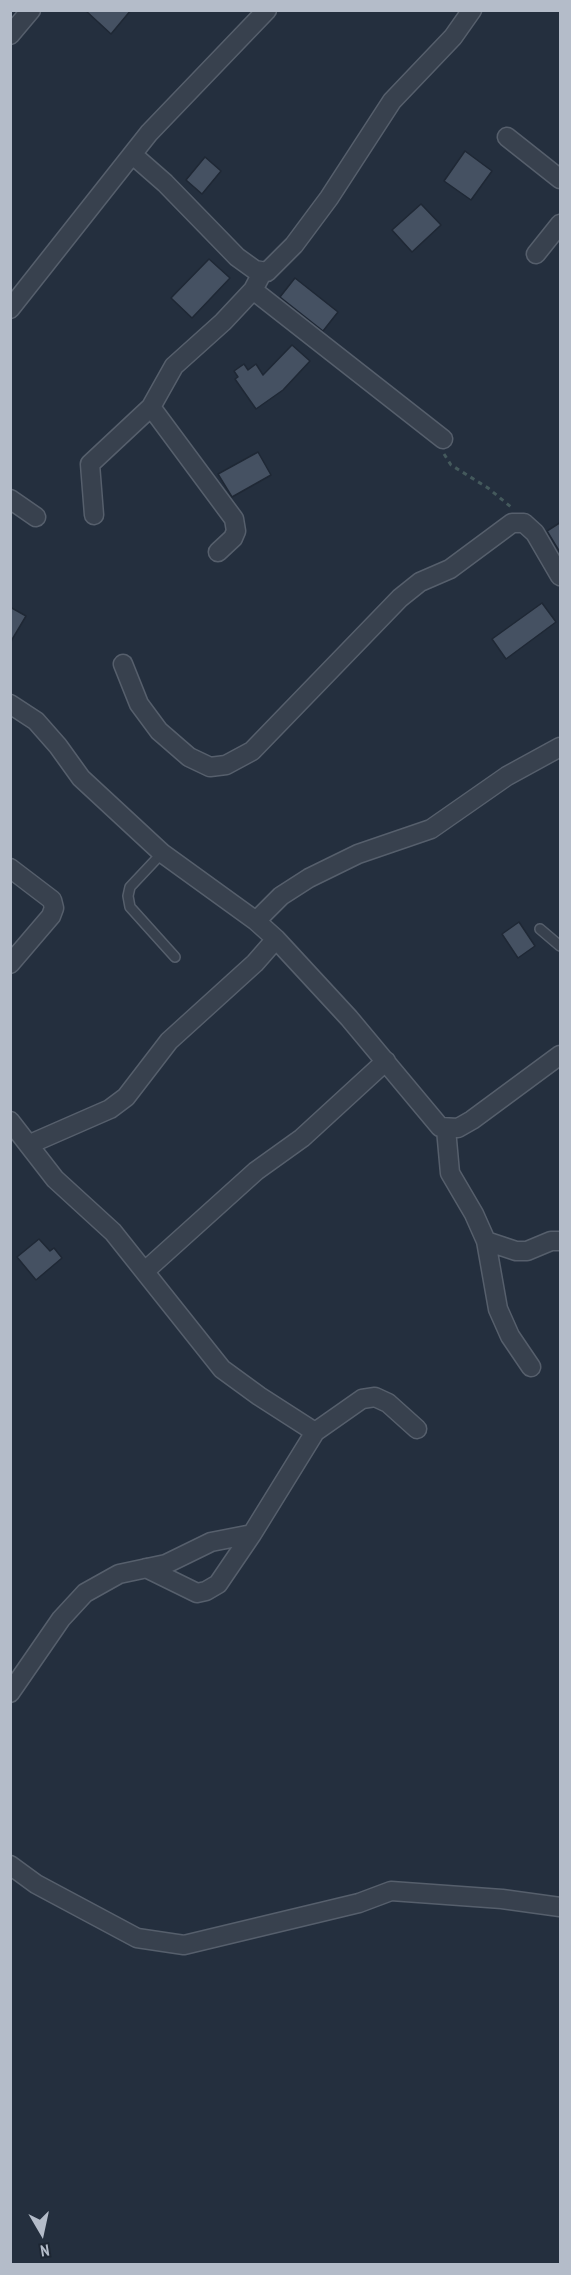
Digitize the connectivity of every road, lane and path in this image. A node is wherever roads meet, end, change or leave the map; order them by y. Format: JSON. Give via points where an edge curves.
{"nodes":[{"id":1,"x":31,"y":10,"type":"edge"},
{"id":2,"x":267,"y":10,"type":"edge"},
{"id":3,"x":472,"y":10,"type":"edge"},
{"id":4,"x":10,"y":35,"type":"edge"},
{"id":5,"x":507,"y":137,"type":"dead end"},
{"id":6,"x":133,"y":155,"type":"junction"},
{"id":7,"x":561,"y":179,"type":"edge"},
{"id":8,"x":561,"y":224,"type":"edge"},
{"id":9,"x":536,"y":254,"type":"dead end"},
{"id":10,"x":262,"y":273,"type":"junction"},
{"id":11,"x":253,"y":290,"type":"junction"},
{"id":12,"x":10,"y":309,"type":"edge"},
{"id":13,"x":151,"y":407,"type":"junction"},
{"id":14,"x":443,"y":439,"type":"joint"},
{"id":15,"x":10,"y":499,"type":"edge"},
{"id":16,"x":94,"y":515,"type":"dead end"},
{"id":17,"x":36,"y":517,"type":"dead end"},
{"id":18,"x":518,"y":521,"type":"junction"},
{"id":19,"x":218,"y":552,"type":"dead end"},
{"id":20,"x":561,"y":576,"type":"edge"},
{"id":21,"x":123,"y":663,"type":"dead end"},
{"id":22,"x":10,"y":704,"type":"edge"},
{"id":23,"x":561,"y":747,"type":"edge"},
{"id":24,"x":162,"y":853,"type":"junction"},
{"id":25,"x":10,"y":868,"type":"edge"},
{"id":26,"x":256,"y":921,"type":"junction"},
{"id":27,"x":540,"y":929,"type":"dead end"},
{"id":28,"x":276,"y":939,"type":"junction"},
{"id":29,"x":561,"y":946,"type":"edge"},
{"id":30,"x":175,"y":957,"type":"dead end"},
{"id":31,"x":10,"y":964,"type":"edge"},
{"id":32,"x":561,"y":1056,"type":"edge"},
{"id":33,"x":386,"y":1061,"type":"junction"},
{"id":34,"x":10,"y":1121,"type":"edge"},
{"id":35,"x":446,"y":1129,"type":"junction"},
{"id":36,"x":30,"y":1144,"type":"junction"},
{"id":37,"x":486,"y":1241,"type":"junction"},
{"id":38,"x":561,"y":1241,"type":"edge"},
{"id":39,"x":145,"y":1270,"type":"junction"},
{"id":40,"x":531,"y":1367,"type":"dead end"},
{"id":41,"x":417,"y":1429,"type":"dead end"},
{"id":42,"x":315,"y":1432,"type":"junction"},
{"id":43,"x":252,"y":1534,"type":"junction"},
{"id":44,"x":146,"y":1568,"type":"junction"},
{"id":45,"x":10,"y":1693,"type":"edge"},
{"id":46,"x":10,"y":1865,"type":"edge"},
{"id":47,"x":561,"y":1907,"type":"edge"}],
"edges":[{"from":1,"to":4,"type":"street"},
{"from":2,"to":6,"type":"street"},
{"from":3,"to":10,"type":"street","via":[[453,37],[392,101],[294,245],[273,268]]},
{"from":5,"to":7,"type":"street"},
{"from":6,"to":10,"type":"street","via":[[237,256]]},
{"from":6,"to":12,"type":"street"},
{"from":8,"to":9,"type":"street"},
{"from":10,"to":11,"type":"street"},
{"from":11,"to":13,"type":"street","via":[[174,366]]},
{"from":11,"to":14,"type":"street"},
{"from":13,"to":16,"type":"street","via":[[90,464]]},
{"from":13,"to":19,"type":"street","via":[[234,519],[233,538]]},
{"from":14,"to":18,"type":"path","via":[[445,458],[451,465],[508,504],[518,515]]},
{"from":15,"to":17,"type":"street"},
{"from":18,"to":20,"type":"street","via":[[535,533]]},
{"from":18,"to":21,"type":"street","via":[[450,569],[413,587],[252,751],[226,765],[210,767],[189,757],[159,731],[139,704]]},
{"from":22,"to":24,"type":"street","via":[[36,721],[81,778]]},
{"from":23,"to":26,"type":"street","via":[[507,776],[431,829],[358,854],[309,878],[281,896]]},
{"from":24,"to":26,"type":"street"},
{"from":24,"to":30,"type":"lane","via":[[130,886],[128,896],[130,907]]},
{"from":25,"to":31,"type":"street","via":[[52,900],[54,908]]},
{"from":26,"to":28,"type":"street"},
{"from":27,"to":29,"type":"lane"},
{"from":28,"to":33,"type":"street"},
{"from":28,"to":36,"type":"street","via":[[169,1041],[126,1098],[110,1109]]},
{"from":32,"to":35,"type":"street","via":[[472,1120]]},
{"from":33,"to":35,"type":"street","via":[[440,1127]]},
{"from":33,"to":39,"type":"street","via":[[302,1138],[256,1171]]},
{"from":34,"to":36,"type":"street"},
{"from":35,"to":37,"type":"street","via":[[450,1173]]},
{"from":36,"to":39,"type":"street","via":[[55,1179],[113,1232]]},
{"from":37,"to":38,"type":"street","via":[[527,1251]]},
{"from":37,"to":40,"type":"street","via":[[498,1309]]},
{"from":39,"to":42,"type":"street","via":[[222,1369]]},
{"from":41,"to":42,"type":"street","via":[[388,1403],[375,1397],[363,1399]]},
{"from":42,"to":43,"type":"street"},
{"from":43,"to":44,"type":"street","via":[[211,1542],[166,1564]]},
{"from":43,"to":44,"type":"street","via":[[218,1584],[206,1591],[197,1593]]},
{"from":44,"to":45,"type":"street","via":[[119,1574],[85,1593],[61,1619]]},
{"from":46,"to":47,"type":"street","via":[[36,1884],[137,1938],[184,1945],[359,1903],[391,1891]]}]}
